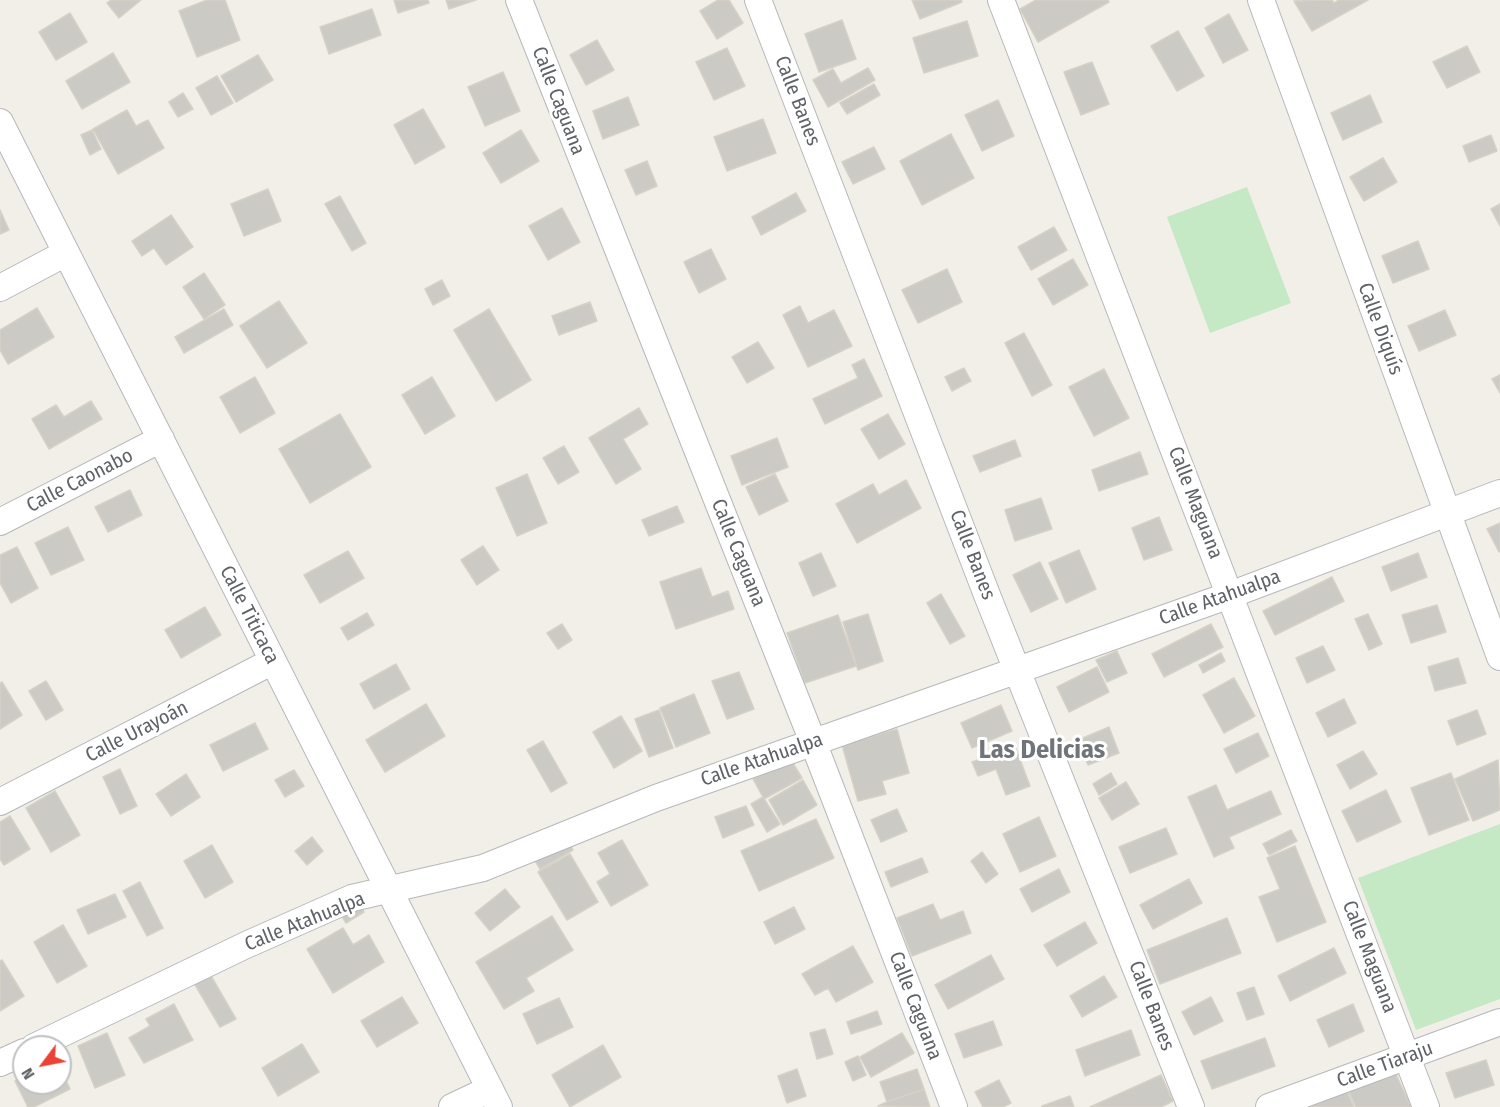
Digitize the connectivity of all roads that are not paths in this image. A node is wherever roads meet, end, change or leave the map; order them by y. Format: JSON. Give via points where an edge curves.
{"nodes":[{"id":1,"x":519,"y":0,"type":"edge"},
{"id":2,"x":758,"y":0,"type":"edge"},
{"id":3,"x":1001,"y":0,"type":"edge"},
{"id":4,"x":1261,"y":0,"type":"edge"},
{"id":5,"x":0,"y":122,"type":"edge"},
{"id":6,"x":66,"y":253,"type":"junction"},
{"id":7,"x":0,"y":288,"type":"edge"},
{"id":8,"x":161,"y":440,"type":"junction"},
{"id":9,"x":1500,"y":493,"type":"edge"},
{"id":10,"x":1447,"y":513,"type":"junction"},
{"id":11,"x":0,"y":522,"type":"edge"},
{"id":12,"x":1230,"y":595,"type":"junction"},
{"id":13,"x":1500,"y":657,"type":"edge"},
{"id":14,"x":273,"y":662,"type":"junction"},
{"id":15,"x":1019,"y":669,"type":"junction"},
{"id":16,"x":813,"y":742,"type":"junction"},
{"id":17,"x":0,"y":802,"type":"edge"},
{"id":18,"x":390,"y":891,"type":"junction"},
{"id":19,"x":1500,"y":1022,"type":"edge"},
{"id":20,"x":59,"y":1035,"type":"edge"},
{"id":21,"x":1407,"y":1057,"type":"junction"},
{"id":22,"x":495,"y":1098,"type":"edge"},
{"id":23,"x":452,"y":1107,"type":"edge"},
{"id":24,"x":954,"y":1107,"type":"edge"},
{"id":25,"x":1191,"y":1107,"type":"edge"},
{"id":26,"x":1269,"y":1107,"type":"edge"},
{"id":27,"x":1426,"y":1107,"type":"edge"}],
"edges":[{"from":1,"to":16,"type":"street","name":"Calle Caguana"},
{"from":2,"to":15,"type":"street","name":"Calle Banes"},
{"from":3,"to":12,"type":"street","name":"Calle Maguana"},
{"from":4,"to":10,"type":"street","name":"Calle Diquís"},
{"from":5,"to":6,"type":"street","name":"Calle Titicaca"},
{"from":6,"to":7,"type":"street"},
{"from":6,"to":8,"type":"street","name":"Calle Titicaca"},
{"from":8,"to":11,"type":"street","name":"Calle Caonabo"},
{"from":8,"to":14,"type":"street","name":"Calle Titicaca"},
{"from":9,"to":10,"type":"street","name":"Calle Atahualpa"},
{"from":10,"to":12,"type":"street","name":"Calle Atahualpa"},
{"from":10,"to":13,"type":"street","name":"Calle Diquís"},
{"from":12,"to":15,"type":"street","name":"Calle Atahualpa"},
{"from":12,"to":21,"type":"street","name":"Calle Maguana"},
{"from":14,"to":17,"type":"street","name":"Calle Urayoán"},
{"from":14,"to":18,"type":"street","name":"Calle Titicaca"},
{"from":15,"to":16,"type":"street","name":"Calle Atahualpa"},
{"from":15,"to":25,"type":"street","name":"Calle Banes"},
{"from":16,"to":18,"type":"street","name":"Calle Atahualpa","via":[[656,798],[483,868]]},
{"from":16,"to":24,"type":"street","name":"Calle Caguana"},
{"from":18,"to":20,"type":"street","name":"Calle Atahualpa","via":[[352,898]]},
{"from":18,"to":22,"type":"street","name":"Calle Titicaca"},
{"from":19,"to":21,"type":"street","name":"Calle Tiaraju"},
{"from":21,"to":26,"type":"street","name":"Calle Tiaraju"},
{"from":21,"to":27,"type":"street","name":"Calle Maguana"},
{"from":22,"to":23,"type":"street"}]}
